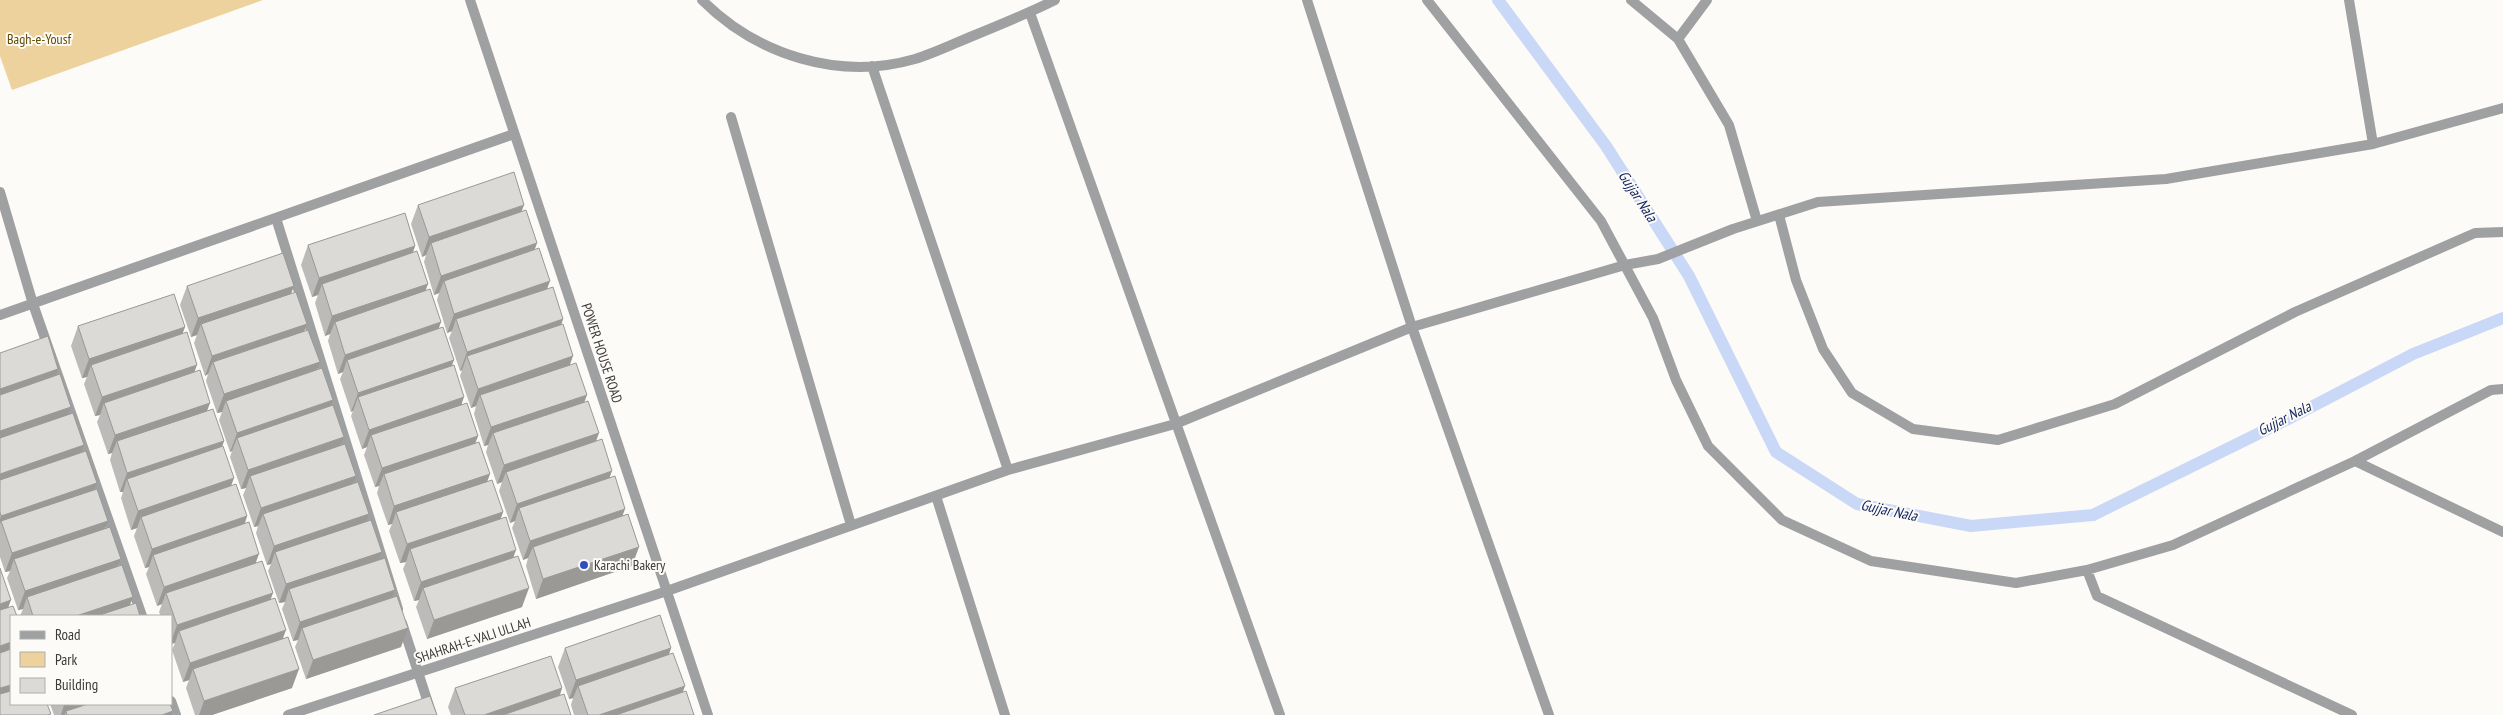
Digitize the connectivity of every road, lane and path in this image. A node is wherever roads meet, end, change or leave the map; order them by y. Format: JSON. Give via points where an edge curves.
{"nodes":[{"id":1,"x":470,"y":0,"type":"edge"},
{"id":2,"x":702,"y":0,"type":"edge"},
{"id":3,"x":1055,"y":0,"type":"edge"},
{"id":4,"x":1307,"y":0,"type":"edge"},
{"id":5,"x":1427,"y":0,"type":"edge"},
{"id":6,"x":1631,"y":0,"type":"edge"},
{"id":7,"x":1707,"y":0,"type":"edge"},
{"id":8,"x":2349,"y":0,"type":"edge"},
{"id":9,"x":1030,"y":13,"type":"junction"},
{"id":10,"x":1678,"y":39,"type":"junction"},
{"id":11,"x":872,"y":66,"type":"junction"},
{"id":12,"x":2503,"y":108,"type":"edge"},
{"id":13,"x":731,"y":117,"type":"dead end"},
{"id":14,"x":514,"y":134,"type":"junction"},
{"id":15,"x":2372,"y":144,"type":"junction"},
{"id":16,"x":0,"y":192,"type":"edge"},
{"id":17,"x":1779,"y":215,"type":"junction"},
{"id":18,"x":276,"y":218,"type":"junction"},
{"id":19,"x":1757,"y":222,"type":"junction"},
{"id":20,"x":2503,"y":232,"type":"edge"},
{"id":21,"x":1625,"y":265,"type":"junction"},
{"id":22,"x":33,"y":304,"type":"junction"},
{"id":23,"x":0,"y":315,"type":"edge"},
{"id":24,"x":1412,"y":328,"type":"junction"},
{"id":25,"x":2503,"y":389,"type":"edge"},
{"id":26,"x":1176,"y":424,"type":"junction"},
{"id":27,"x":2355,"y":461,"type":"junction"},
{"id":28,"x":1008,"y":470,"type":"junction"},
{"id":29,"x":936,"y":496,"type":"junction"},
{"id":30,"x":852,"y":525,"type":"junction"},
{"id":31,"x":2503,"y":532,"type":"edge"},
{"id":32,"x":2087,"y":570,"type":"junction"},
{"id":33,"x":667,"y":591,"type":"junction"},
{"id":34,"x":142,"y":615,"type":"edge"},
{"id":35,"x":418,"y":672,"type":"junction"},
{"id":36,"x":288,"y":715,"type":"edge"},
{"id":37,"x":432,"y":715,"type":"edge"},
{"id":38,"x":708,"y":715,"type":"edge"},
{"id":39,"x":1005,"y":715,"type":"edge"},
{"id":40,"x":1280,"y":715,"type":"edge"},
{"id":41,"x":1549,"y":715,"type":"edge"},
{"id":42,"x":2352,"y":715,"type":"edge"}],
"edges":[{"from":1,"to":14,"type":"street","name":"POWER HOUSE ROAD"},
{"from":2,"to":11,"type":"street","via":[[757,41],[793,58],[838,67]]},
{"from":3,"to":9,"type":"street"},
{"from":4,"to":24,"type":"street"},
{"from":5,"to":21,"type":"street","via":[[1601,221]]},
{"from":6,"to":10,"type":"street"},
{"from":7,"to":10,"type":"street"},
{"from":8,"to":15,"type":"street"},
{"from":9,"to":11,"type":"street","via":[[915,59]]},
{"from":9,"to":26,"type":"street"},
{"from":10,"to":19,"type":"street","via":[[1729,125]]},
{"from":11,"to":28,"type":"street"},
{"from":12,"to":15,"type":"street","name":"SHAHRAH-E-VALI ULLAH"},
{"from":13,"to":30,"type":"street"},
{"from":14,"to":18,"type":"street"},
{"from":14,"to":33,"type":"street","name":"POWER HOUSE ROAD"},
{"from":15,"to":17,"type":"street","name":"SHAHRAH-E-VALI ULLAH","via":[[2166,178],[1818,202]]},
{"from":16,"to":22,"type":"street"},
{"from":17,"to":19,"type":"street","name":"SHAHRAH-E-VALI ULLAH"},
{"from":17,"to":20,"type":"street","via":[[1796,280],[1823,349],[1852,393],[1913,429],[1998,440],[2115,404],[2295,312],[2475,233]]},
{"from":18,"to":22,"type":"street"},
{"from":18,"to":35,"type":"street"},
{"from":19,"to":21,"type":"street","name":"SHAHRAH-E-VALI ULLAH","via":[[1658,259]]},
{"from":21,"to":24,"type":"street","name":"SHAHRAH-E-VALI ULLAH"},
{"from":21,"to":32,"type":"street","via":[[1653,318],[1676,380],[1708,446],[1782,520],[1871,561],[2016,583]]},
{"from":22,"to":23,"type":"street"},
{"from":22,"to":34,"type":"street"},
{"from":24,"to":26,"type":"street","name":"SHAHRAH-E-VALI ULLAH"},
{"from":24,"to":41,"type":"street"},
{"from":25,"to":27,"type":"street","via":[[2491,390]]},
{"from":26,"to":28,"type":"street","name":"SHAHRAH-E-VALI ULLAH"},
{"from":26,"to":40,"type":"street"},
{"from":27,"to":31,"type":"street"},
{"from":27,"to":32,"type":"street","via":[[2173,545]]},
{"from":28,"to":29,"type":"street","name":"SHAHRAH-E-VALI ULLAH"},
{"from":29,"to":30,"type":"street","name":"SHAHRAH-E-VALI ULLAH"},
{"from":29,"to":39,"type":"street"},
{"from":30,"to":33,"type":"street","name":"SHAHRAH-E-VALI ULLAH"},
{"from":32,"to":42,"type":"street","via":[[2097,596]]},
{"from":33,"to":35,"type":"street","name":"SHAHRAH-E-VALI ULLAH"},
{"from":33,"to":38,"type":"street","name":"POWER HOUSE ROAD"},
{"from":35,"to":36,"type":"street","name":"SHAHRAH-E-VALI ULLAH"},
{"from":35,"to":37,"type":"street"}]}
